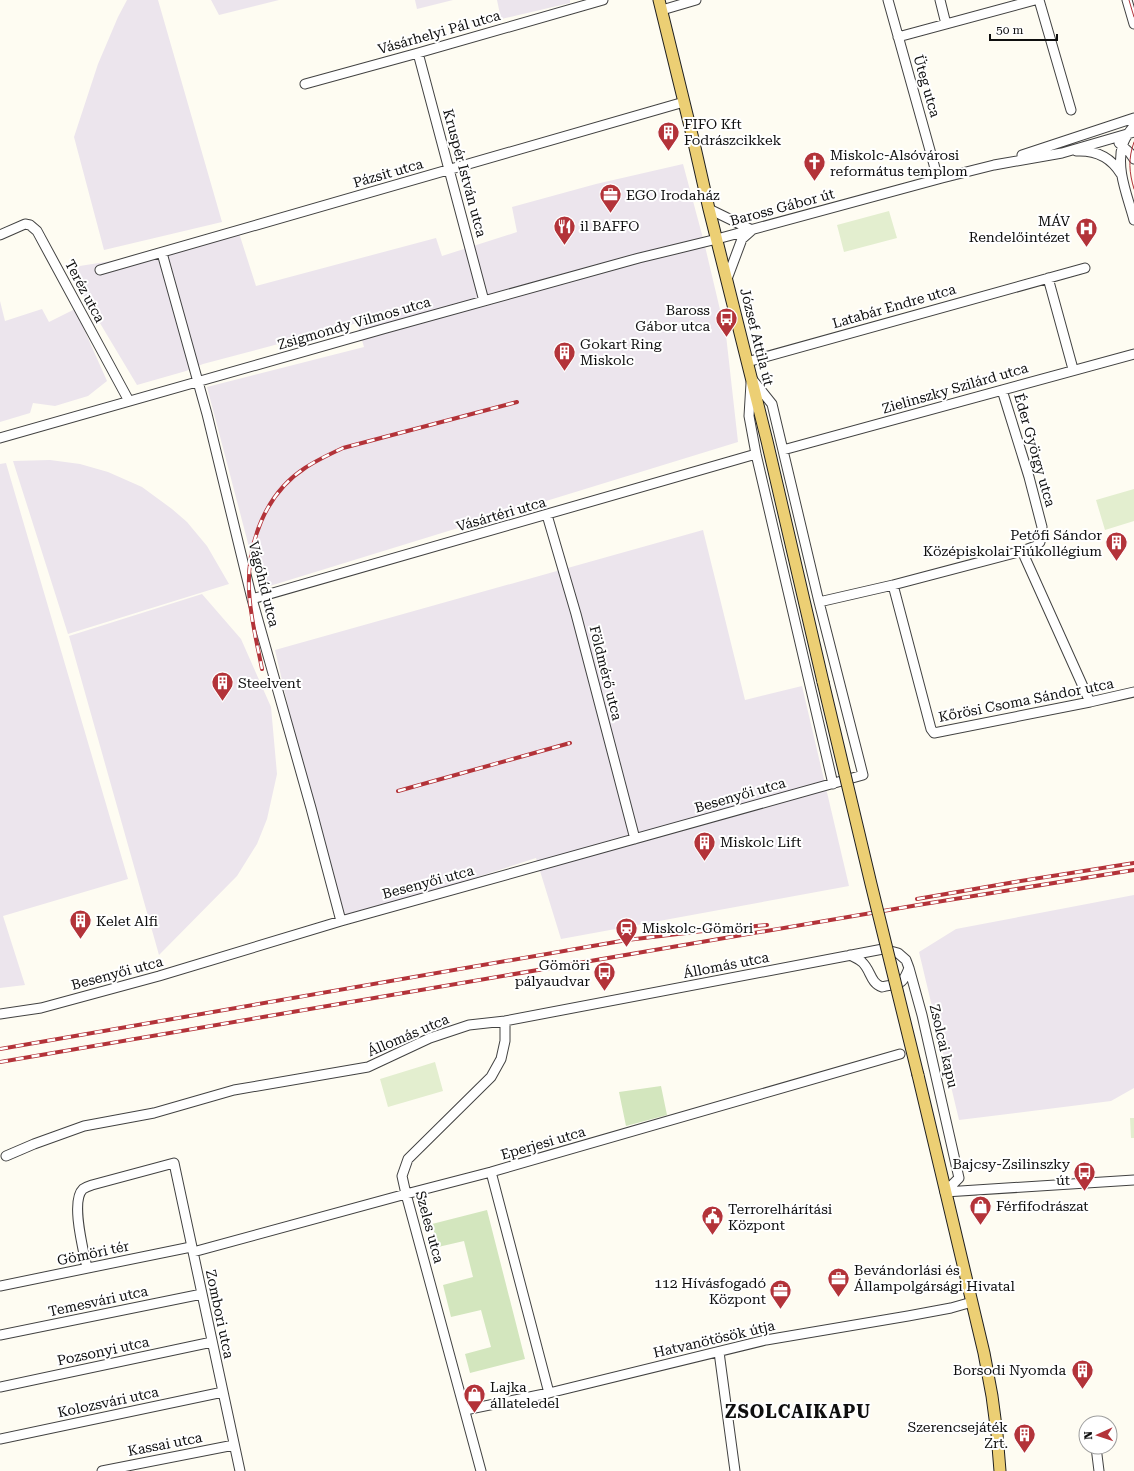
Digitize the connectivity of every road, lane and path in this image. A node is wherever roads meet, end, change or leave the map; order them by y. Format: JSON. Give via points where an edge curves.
{"nodes":[{"id":1,"x":603,"y":0,"type":"edge"},
{"id":2,"x":696,"y":0,"type":"edge"},
{"id":3,"x":888,"y":0,"type":"edge"},
{"id":4,"x":940,"y":0,"type":"edge"},
{"id":5,"x":1035,"y":0,"type":"edge"},
{"id":6,"x":1039,"y":0,"type":"edge"},
{"id":7,"x":1127,"y":0,"type":"edge"},
{"id":8,"x":660,"y":5,"type":"edge"},
{"id":9,"x":946,"y":24,"type":"junction"},
{"id":10,"x":1134,"y":24,"type":"edge"},
{"id":11,"x":898,"y":37,"type":"junction"},
{"id":12,"x":418,"y":53,"type":"junction"},
{"id":13,"x":305,"y":84,"type":"dead end"},
{"id":14,"x":684,"y":102,"type":"junction"},
{"id":15,"x":1070,"y":110,"type":"dead end"},
{"id":16,"x":1134,"y":118,"type":"edge"},
{"id":17,"x":1134,"y":126,"type":"edge"},
{"id":18,"x":1086,"y":133,"type":"junction"},
{"id":19,"x":1131,"y":133,"type":"edge"},
{"id":20,"x":1112,"y":138,"type":"junction"},
{"id":21,"x":1122,"y":145,"type":"junction"},
{"id":22,"x":1065,"y":152,"type":"junction"},
{"id":23,"x":1134,"y":159,"type":"edge"},
{"id":24,"x":994,"y":165,"type":"junction"},
{"id":25,"x":450,"y":169,"type":"junction"},
{"id":26,"x":1122,"y":177,"type":"junction"},
{"id":27,"x":938,"y":179,"type":"junction"},
{"id":28,"x":709,"y":209,"type":"junction"},
{"id":29,"x":1134,"y":220,"type":"edge"},
{"id":30,"x":752,"y":230,"type":"junction"},
{"id":31,"x":0,"y":235,"type":"edge"},
{"id":32,"x":717,"y":239,"type":"junction"},
{"id":33,"x":162,"y":253,"type":"junction"},
{"id":34,"x":1085,"y":268,"type":"dead end"},
{"id":35,"x":100,"y":270,"type":"dead end"},
{"id":36,"x":1048,"y":278,"type":"junction"},
{"id":37,"x":727,"y":279,"type":"junction"},
{"id":38,"x":484,"y":301,"type":"junction"},
{"id":39,"x":1134,"y":354,"type":"edge"},
{"id":40,"x":747,"y":362,"type":"junction"},
{"id":41,"x":1073,"y":369,"type":"junction"},
{"id":42,"x":751,"y":377,"type":"junction"},
{"id":43,"x":198,"y":381,"type":"junction"},
{"id":44,"x":1002,"y":390,"type":"junction"},
{"id":45,"x":129,"y":401,"type":"junction"},
{"id":46,"x":0,"y":438,"type":"edge"},
{"id":47,"x":784,"y":450,"type":"junction"},
{"id":48,"x":756,"y":454,"type":"junction"},
{"id":49,"x":547,"y":515,"type":"junction"},
{"id":50,"x":1022,"y":551,"type":"junction"},
{"id":51,"x":893,"y":585,"type":"junction"},
{"id":52,"x":252,"y":599,"type":"junction"},
{"id":53,"x":819,"y":602,"type":"junction"},
{"id":54,"x":1134,"y":692,"type":"edge"},
{"id":55,"x":1090,"y":702,"type":"junction"},
{"id":56,"x":833,"y":784,"type":"junction"},
{"id":57,"x":635,"y":839,"type":"junction"},
{"id":58,"x":341,"y":921,"type":"junction"},
{"id":59,"x":850,"y":955,"type":"junction"},
{"id":60,"x":909,"y":968,"type":"junction"},
{"id":61,"x":0,"y":1014,"type":"edge"},
{"id":62,"x":505,"y":1021,"type":"junction"},
{"id":63,"x":900,"y":1054,"type":"dead end"},
{"id":64,"x":6,"y":1156,"type":"dead end"},
{"id":65,"x":491,"y":1172,"type":"junction"},
{"id":66,"x":1134,"y":1180,"type":"edge"},
{"id":67,"x":945,"y":1192,"type":"junction"},
{"id":68,"x":406,"y":1194,"type":"junction"},
{"id":69,"x":192,"y":1249,"type":"junction"},
{"id":70,"x":87,"y":1268,"type":"junction"},
{"id":71,"x":0,"y":1286,"type":"edge"},
{"id":72,"x":202,"y":1294,"type":"junction"},
{"id":73,"x":972,"y":1302,"type":"junction"},
{"id":74,"x":0,"y":1335,"type":"edge"},
{"id":75,"x":212,"y":1342,"type":"junction"},
{"id":76,"x":719,"y":1352,"type":"junction"},
{"id":77,"x":0,"y":1387,"type":"edge"},
{"id":78,"x":223,"y":1392,"type":"junction"},
{"id":79,"x":549,"y":1393,"type":"junction"},
{"id":80,"x":465,"y":1410,"type":"junction"},
{"id":81,"x":0,"y":1439,"type":"edge"},
{"id":82,"x":234,"y":1444,"type":"junction"},
{"id":83,"x":1097,"y":1455,"type":"edge"},
{"id":84,"x":999,"y":1470,"type":"edge"},
{"id":85,"x":102,"y":1471,"type":"edge"},
{"id":86,"x":240,"y":1471,"type":"edge"},
{"id":87,"x":481,"y":1471,"type":"edge"},
{"id":88,"x":735,"y":1471,"type":"edge"},
{"id":89,"x":1099,"y":1471,"type":"edge"}],
"edges":[{"from":1,"to":12,"type":"street","name":"Vásárhelyi Pál utca"},
{"from":2,"to":8,"type":"street"},
{"from":3,"to":11,"type":"street","name":"Üteg utca"},
{"from":4,"to":9,"type":"street"},
{"from":5,"to":9,"type":"street"},
{"from":6,"to":15,"type":"street"},
{"from":7,"to":10,"type":"street"},
{"from":8,"to":14,"type":"main road","name":"József Attila út"},
{"from":9,"to":11,"type":"street"},
{"from":11,"to":27,"type":"street","name":"Üteg utca"},
{"from":12,"to":13,"type":"street","name":"Vásárhelyi Pál utca"},
{"from":12,"to":25,"type":"street","name":"Kruspér István utca"},
{"from":14,"to":25,"type":"street","name":"Pázsit utca"},
{"from":14,"to":28,"type":"main road","name":"József Attila út"},
{"from":16,"to":18,"type":"street","name":"Baross Gábor út"},
{"from":17,"to":19,"type":"street"},
{"from":18,"to":20,"type":"street"},
{"from":18,"to":24,"type":"street","name":"Baross Gábor út"},
{"from":19,"to":20,"type":"street","name":"Baross Gábor út"},
{"from":19,"to":21,"type":"street"},
{"from":20,"to":21,"type":"street"},
{"from":20,"to":22,"type":"street","name":"Baross Gábor út"},
{"from":21,"to":23,"type":"street"},
{"from":21,"to":26,"type":"street"},
{"from":22,"to":24,"type":"street","name":"Baross Gábor út"},
{"from":22,"to":26,"type":"street","via":[[1083,151],[1100,155],[1113,164]]},
{"from":24,"to":27,"type":"street","name":"Baross Gábor út"},
{"from":25,"to":33,"type":"street","name":"Pázsit utca"},
{"from":25,"to":38,"type":"street","name":"Kruspér István utca"},
{"from":26,"to":29,"type":"street"},
{"from":27,"to":30,"type":"street","name":"Baross Gábor út"},
{"from":28,"to":30,"type":"street"},
{"from":28,"to":32,"type":"main road","name":"József Attila út"},
{"from":30,"to":32,"type":"street","name":"Baross Gábor út"},
{"from":30,"to":37,"type":"street","via":[[742,239]]},
{"from":31,"to":45,"type":"street","name":"Teréz utca","via":[[26,224],[37,231]]},
{"from":32,"to":37,"type":"main road","name":"József Attila út"},
{"from":32,"to":38,"type":"street","name":"Zsigmondy Vilmos utca"},
{"from":33,"to":35,"type":"street","name":"Pázsit utca"},
{"from":33,"to":43,"type":"street","name":"Vágóhíd utca"},
{"from":34,"to":36,"type":"street","name":"Latabár Endre utca"},
{"from":36,"to":40,"type":"street","name":"Latabár Endre utca"},
{"from":36,"to":41,"type":"street"},
{"from":37,"to":40,"type":"main road","name":"József Attila út"},
{"from":38,"to":43,"type":"street","name":"Zsigmondy Vilmos utca"},
{"from":39,"to":41,"type":"street","name":"Zielinszky Szilárd utca"},
{"from":40,"to":42,"type":"main road","name":"József Attila út"},
{"from":41,"to":44,"type":"street","name":"Zielinszky Szilárd utca"},
{"from":42,"to":47,"type":"street","via":[[772,404]]},
{"from":42,"to":48,"type":"street","via":[[749,416]]},
{"from":42,"to":67,"type":"main road","name":"József Attila út","bridge":true},
{"from":43,"to":45,"type":"street","name":"Zsigmondy Vilmos utca"},
{"from":43,"to":52,"type":"street","name":"Vágóhíd utca"},
{"from":44,"to":47,"type":"street","name":"Zielinszky Szilárd utca"},
{"from":44,"to":50,"type":"street","name":"Éder György utca","via":[[1042,527],[1040,542]]},
{"from":45,"to":46,"type":"street","name":"Zsigmondy Vilmos utca"},
{"from":47,"to":53,"type":"street"},
{"from":48,"to":49,"type":"street","name":"Vásártéri utca"},
{"from":48,"to":56,"type":"street"},
{"from":49,"to":52,"type":"street","name":"Vásártéri utca"},
{"from":49,"to":57,"type":"street","name":"Földmérő utca","via":[[576,614]]},
{"from":50,"to":51,"type":"street"},
{"from":50,"to":55,"type":"street"},
{"from":51,"to":53,"type":"street"},
{"from":51,"to":55,"type":"street","name":"Kőrösi Csoma Sándor utca","via":[[934,733]]},
{"from":52,"to":58,"type":"street","name":"Vágóhíd utca"},
{"from":53,"to":56,"type":"street","name":"Besenyői utca","via":[[863,775]]},
{"from":54,"to":55,"type":"street","name":"Kőrösi Csoma Sándor utca"},
{"from":56,"to":57,"type":"street","name":"Besenyői utca"},
{"from":57,"to":58,"type":"street","name":"Besenyői utca"},
{"from":58,"to":61,"type":"street","name":"Besenyői utca","via":[[146,980],[41,1008]]},
{"from":59,"to":60,"type":"street","name":"Zsolcai kapu","via":[[883,949],[898,953],[906,960]]},
{"from":59,"to":60,"type":"street","via":[[862,962],[869,970],[873,981],[882,987],[900,984]]},
{"from":59,"to":62,"type":"street","name":"Állomás utca"},
{"from":60,"to":67,"type":"street","name":"Zsolcai kapu","via":[[959,1178]]},
{"from":62,"to":64,"type":"street","name":"Állomás utca","via":[[470,1025],[430,1038],[368,1067],[234,1090],[154,1114],[84,1126]]},
{"from":62,"to":68,"type":"street","name":"Szeles utca","via":[[505,1041],[501,1059],[491,1077],[408,1159],[402,1176]]},
{"from":63,"to":65,"type":"street","name":"Eperjesi utca"},
{"from":65,"to":68,"type":"street","name":"Eperjesi utca"},
{"from":65,"to":79,"type":"street"},
{"from":66,"to":67,"type":"street"},
{"from":67,"to":73,"type":"main road"},
{"from":68,"to":69,"type":"street","name":"Eperjesi utca"},
{"from":68,"to":80,"type":"street","name":"Szeles utca"},
{"from":69,"to":70,"type":"street","name":"Gömöri tér"},
{"from":69,"to":70,"type":"street","name":"Zombori utca","via":[[174,1163],[92,1185],[83,1190],[78,1199],[78,1216]]},
{"from":69,"to":72,"type":"street","name":"Zombori utca"},
{"from":70,"to":71,"type":"street","name":"Gömöri tér"},
{"from":72,"to":74,"type":"street","name":"Temesvári utca"},
{"from":72,"to":75,"type":"street","name":"Zombori utca"},
{"from":73,"to":76,"type":"street","name":"Hatvanötösök útja","via":[[908,1316],[766,1340]]},
{"from":73,"to":84,"type":"main road","via":[[992,1396]]},
{"from":75,"to":77,"type":"street","name":"Pozsonyi utca"},
{"from":75,"to":78,"type":"street","name":"Zombori utca"},
{"from":76,"to":79,"type":"street","name":"Hatvanötösök útja"},
{"from":76,"to":88,"type":"street"},
{"from":78,"to":81,"type":"street","name":"Kolozsvári utca"},
{"from":78,"to":82,"type":"street","name":"Zombori utca"},
{"from":79,"to":80,"type":"street","name":"Hatvanötösök útja"},
{"from":80,"to":87,"type":"street","name":"Szeles utca"},
{"from":82,"to":85,"type":"street","name":"Kassai utca"},
{"from":82,"to":86,"type":"street","name":"Zombori utca"},
{"from":83,"to":89,"type":"street"}]}
